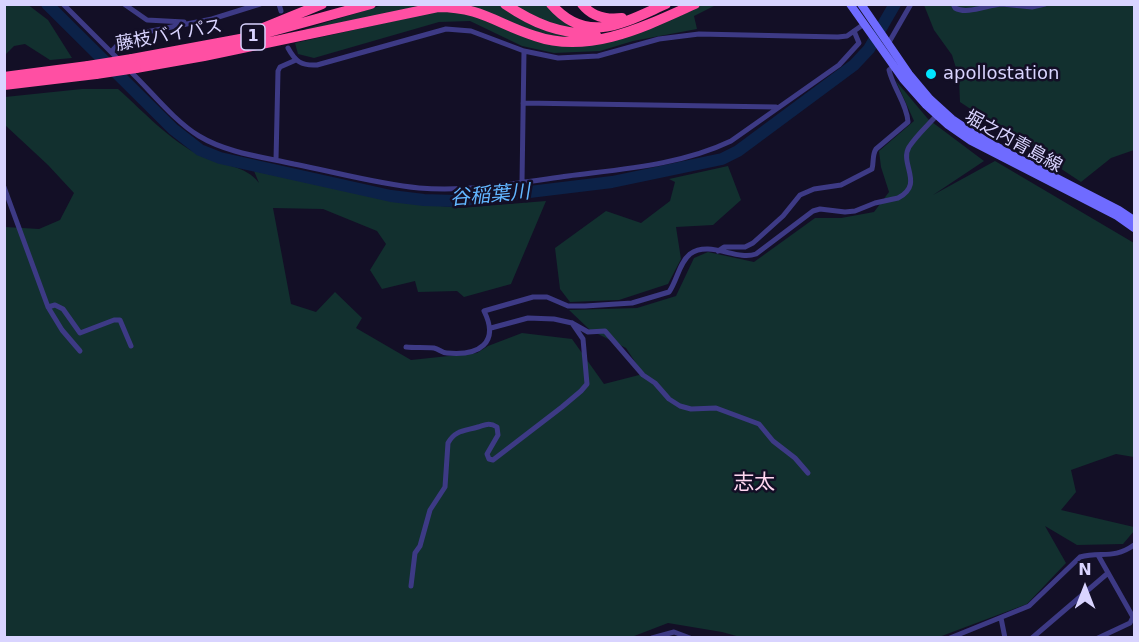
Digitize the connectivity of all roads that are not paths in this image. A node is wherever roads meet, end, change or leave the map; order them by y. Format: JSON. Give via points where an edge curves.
{"nodes":[{"id":1,"x":63,"y":4,"type":"edge"},
{"id":2,"x":124,"y":4,"type":"edge"},
{"id":3,"x":260,"y":4,"type":"edge"},
{"id":4,"x":322,"y":4,"type":"edge"},
{"id":5,"x":371,"y":4,"type":"edge"},
{"id":6,"x":505,"y":4,"type":"edge"},
{"id":7,"x":551,"y":4,"type":"edge"},
{"id":8,"x":582,"y":4,"type":"edge"},
{"id":9,"x":666,"y":4,"type":"edge"},
{"id":10,"x":687,"y":4,"type":"edge"},
{"id":11,"x":695,"y":4,"type":"edge"},
{"id":12,"x":850,"y":4,"type":"edge"},
{"id":13,"x":911,"y":4,"type":"edge"},
{"id":14,"x":953,"y":4,"type":"edge"},
{"id":15,"x":1002,"y":4,"type":"edge"},
{"id":16,"x":1045,"y":4,"type":"edge"},
{"id":17,"x":865,"y":6,"type":"edge"},
{"id":18,"x":643,"y":20,"type":"junction"},
{"id":19,"x":862,"y":21,"type":"junction"},
{"id":20,"x":192,"y":23,"type":"junction"},
{"id":21,"x":872,"y":28,"type":"junction"},
{"id":22,"x":854,"y":31,"type":"junction"},
{"id":23,"x":620,"y":34,"type":"junction"},
{"id":24,"x":884,"y":43,"type":"junction"},
{"id":25,"x":212,"y":45,"type":"junction"},
{"id":26,"x":288,"y":48,"type":"dead end"},
{"id":27,"x":524,"y":51,"type":"junction"},
{"id":28,"x":111,"y":52,"type":"junction"},
{"id":29,"x":296,"y":60,"type":"junction"},
{"id":30,"x":134,"y":64,"type":"junction"},
{"id":31,"x":893,"y":67,"type":"junction"},
{"id":32,"x":92,"y":70,"type":"junction"},
{"id":33,"x":4,"y":77,"type":"edge"},
{"id":34,"x":4,"y":85,"type":"edge"},
{"id":35,"x":523,"y":103,"type":"junction"},
{"id":36,"x":777,"y":107,"type":"junction"},
{"id":37,"x":937,"y":115,"type":"junction"},
{"id":38,"x":276,"y":160,"type":"junction"},
{"id":39,"x":522,"y":182,"type":"junction"},
{"id":40,"x":4,"y":187,"type":"edge"},
{"id":41,"x":1134,"y":220,"type":"edge"},
{"id":42,"x":1134,"y":228,"type":"edge"},
{"id":43,"x":718,"y":251,"type":"junction"},
{"id":44,"x":48,"y":307,"type":"junction"},
{"id":45,"x":572,"y":323,"type":"junction"},
{"id":46,"x":491,"y":328,"type":"junction"},
{"id":47,"x":131,"y":346,"type":"dead end"},
{"id":48,"x":406,"y":347,"type":"dead end"},
{"id":49,"x":80,"y":351,"type":"dead end"},
{"id":50,"x":808,"y":473,"type":"dead end"},
{"id":51,"x":1134,"y":545,"type":"edge"},
{"id":52,"x":1098,"y":555,"type":"junction"},
{"id":53,"x":1108,"y":573,"type":"junction"},
{"id":54,"x":411,"y":585,"type":"dead end"},
{"id":55,"x":1001,"y":618,"type":"junction"},
{"id":56,"x":1111,"y":635,"type":"edge"},
{"id":57,"x":651,"y":638,"type":"edge"},
{"id":58,"x":690,"y":638,"type":"edge"},
{"id":59,"x":950,"y":638,"type":"edge"},
{"id":60,"x":1005,"y":638,"type":"edge"},
{"id":61,"x":1032,"y":638,"type":"edge"},
{"id":62,"x":1098,"y":638,"type":"edge"}],
"edges":[{"from":1,"to":28,"type":"street"},
{"from":2,"to":20,"type":"street","via":[[147,20]]},
{"from":3,"to":20,"type":"street"},
{"from":4,"to":25,"type":"highway","number":"1"},
{"from":5,"to":25,"type":"highway","name":"藤枝バイパス","number":"1","via":[[287,29]]},
{"from":6,"to":23,"type":"highway","number":"1","via":[[554,30]]},
{"from":7,"to":18,"type":"highway","number":"1","via":[[571,22],[584,27]]},
{"from":8,"to":18,"type":"highway","number":"1","via":[[596,16],[607,19]]},
{"from":9,"to":18,"type":"highway","number":"1"},
{"from":10,"to":18,"type":"highway"},
{"from":11,"to":18,"type":"highway","number":"1"},
{"from":12,"to":19,"type":"main road","name":"堀之内青島線"},
{"from":13,"to":24,"type":"street"},
{"from":14,"to":15,"type":"street","via":[[964,12]]},
{"from":15,"to":16,"type":"street"},
{"from":17,"to":19,"type":"street"},
{"from":17,"to":21,"type":"main road","name":"堀之内青島線"},
{"from":18,"to":23,"type":"highway","number":"1"},
{"from":19,"to":21,"type":"main road","name":"堀之内青島線"},
{"from":19,"to":22,"type":"street"},
{"from":20,"to":28,"type":"street","via":[[126,36]]},
{"from":21,"to":24,"type":"main road","name":"堀之内青島線"},
{"from":22,"to":27,"type":"street","via":[[838,38],[678,36],[578,58]]},
{"from":22,"to":36,"type":"street","via":[[859,43],[839,64]]},
{"from":23,"to":30,"type":"highway","number":"1","via":[[592,41],[560,42],[469,9],[438,7],[224,52]]},
{"from":24,"to":31,"type":"main road","name":"堀之内青島線"},
{"from":24,"to":41,"type":"main road","name":"堀之内青島線","via":[[930,99],[952,119]]},
{"from":25,"to":30,"type":"highway","name":"藤枝バイパス","number":"1"},
{"from":26,"to":29,"type":"street"},
{"from":27,"to":29,"type":"street","via":[[471,31],[446,29],[317,65]]},
{"from":27,"to":35,"type":"street"},
{"from":28,"to":38,"type":"street","via":[[199,136],[229,149]]},
{"from":29,"to":38,"type":"street","via":[[278,71]]},
{"from":30,"to":32,"type":"highway","name":"藤枝バイパス","number":"1","bridge":true},
{"from":31,"to":37,"type":"main road","name":"堀之内青島線"},
{"from":31,"to":43,"type":"street","via":[[889,70],[891,78],[908,122],[876,149],[872,169],[842,185],[800,195],[753,243]]},
{"from":32,"to":33,"type":"highway","name":"藤枝バイパス","number":"1"},
{"from":32,"to":34,"type":"highway","number":"1"},
{"from":35,"to":36,"type":"street"},
{"from":35,"to":39,"type":"street"},
{"from":36,"to":39,"type":"street","via":[[731,141],[689,157]]},
{"from":37,"to":42,"type":"main road","name":"堀之内青島線","via":[[971,141]]},
{"from":37,"to":43,"type":"street","via":[[908,148],[911,182],[905,194],[855,211],[813,211],[756,254]]},
{"from":38,"to":39,"type":"street","via":[[417,188],[467,189]]},
{"from":40,"to":44,"type":"street"},
{"from":43,"to":46,"type":"street","via":[[690,254],[669,292],[659,296],[632,303],[568,306],[547,297],[533,297],[484,310]]},
{"from":44,"to":47,"type":"street","via":[[63,309],[80,333],[120,320]]},
{"from":44,"to":49,"type":"street"},
{"from":45,"to":46,"type":"street","via":[[528,318]]},
{"from":45,"to":50,"type":"street","via":[[588,332],[605,332],[643,375],[680,406],[691,410],[716,408],[759,424]]},
{"from":45,"to":54,"type":"street","via":[[583,339],[586,384],[493,460],[487,454],[498,435],[493,424],[463,429],[451,437],[445,487],[430,510],[415,553]]},
{"from":46,"to":48,"type":"street","via":[[485,344],[475,350],[448,353],[437,348]]},
{"from":51,"to":52,"type":"street","via":[[1117,554]]},
{"from":52,"to":53,"type":"street"},
{"from":52,"to":55,"type":"street","via":[[1080,557],[1029,606]]},
{"from":53,"to":56,"type":"street","via":[[1133,617]]},
{"from":53,"to":61,"type":"street"},
{"from":55,"to":59,"type":"street"},
{"from":55,"to":60,"type":"street"},
{"from":56,"to":62,"type":"street"},
{"from":57,"to":58,"type":"street","via":[[674,632]]}]}
